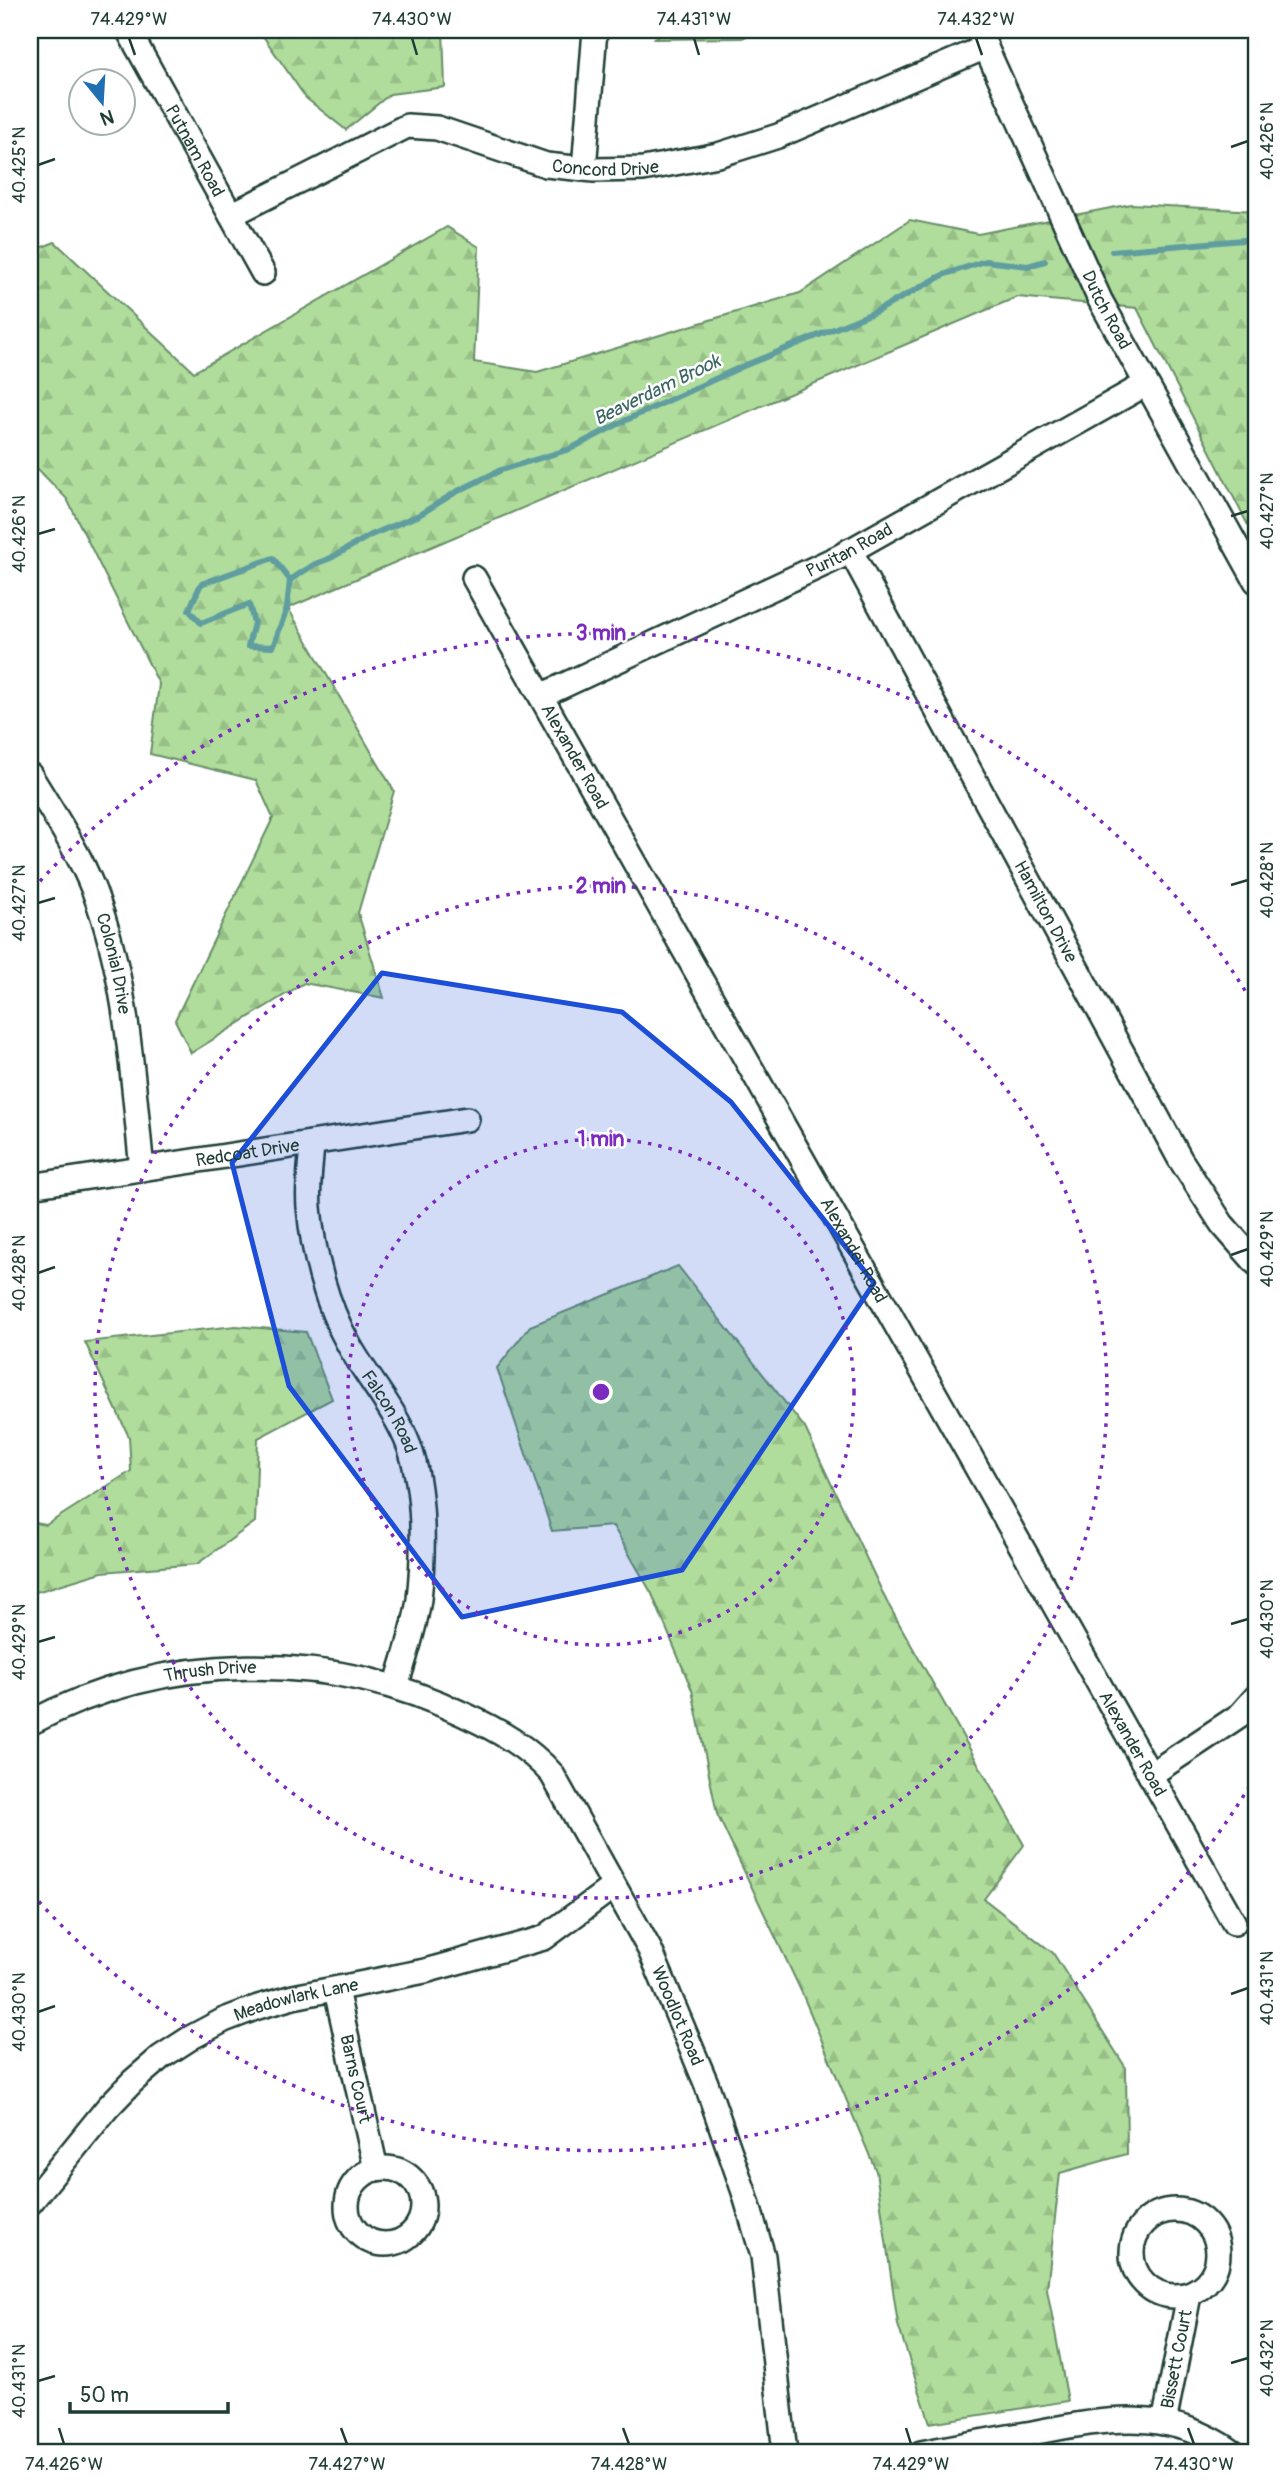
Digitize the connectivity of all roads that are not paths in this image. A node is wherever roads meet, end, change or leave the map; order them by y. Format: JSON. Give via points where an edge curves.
{"nodes":[{"id":1,"x":128,"y":30,"type":"edge"},
{"id":2,"x":595,"y":30,"type":"edge"},
{"id":3,"x":982,"y":38,"type":"edge"},
{"id":4,"x":584,"y":169,"type":"junction"},
{"id":5,"x":231,"y":215,"type":"junction"},
{"id":6,"x":263,"y":273,"type":"dead end"},
{"id":7,"x":1146,"y":384,"type":"junction"},
{"id":8,"x":850,"y":550,"type":"junction"},
{"id":9,"x":474,"y":578,"type":"dead end"},
{"id":10,"x":1256,"y":581,"type":"edge"},
{"id":11,"x":541,"y":696,"type":"junction"},
{"id":12,"x":30,"y":775,"type":"edge"},
{"id":13,"x":467,"y":1119,"type":"dead end"},
{"id":14,"x":312,"y":1143,"type":"junction"},
{"id":15,"x":142,"y":1169,"type":"junction"},
{"id":16,"x":30,"y":1186,"type":"edge"},
{"id":17,"x":1256,"y":1263,"type":"edge"},
{"id":18,"x":396,"y":1687,"type":"junction"},
{"id":19,"x":1256,"y":1697,"type":"edge"},
{"id":20,"x":30,"y":1723,"type":"edge"},
{"id":21,"x":1150,"y":1775,"type":"junction"},
{"id":22,"x":614,"y":1886,"type":"junction"},
{"id":23,"x":1234,"y":1923,"type":"dead end"},
{"id":24,"x":336,"y":1990,"type":"junction"},
{"id":25,"x":376,"y":2168,"type":"dead end"},
{"id":26,"x":30,"y":2203,"type":"edge"},
{"id":27,"x":1189,"y":2295,"type":"dead end"},
{"id":28,"x":1164,"y":2423,"type":"junction"},
{"id":29,"x":785,"y":2453,"type":"edge"},
{"id":30,"x":921,"y":2453,"type":"edge"},
{"id":31,"x":1234,"y":2453,"type":"edge"}],
"edges":[{"from":1,"to":5,"type":"street","name":"Putnam Road"},
{"from":2,"to":4,"type":"street"},
{"from":3,"to":4,"type":"street","name":"Concord Drive","via":[[778,136],[718,155],[643,169]]},
{"from":3,"to":7,"type":"street","name":"Dutch Road","via":[[1100,300]]},
{"from":4,"to":5,"type":"street","name":"Concord Drive","via":[[547,165],[437,128],[407,127]]},
{"from":5,"to":6,"type":"street","name":"Putnam Road"},
{"from":7,"to":8,"type":"street","name":"Puritan Road"},
{"from":7,"to":10,"type":"street","name":"Dutch Road"},
{"from":8,"to":11,"type":"street","name":"Puritan Road"},
{"from":8,"to":17,"type":"street","name":"Hamilton Drive","via":[[1180,1159],[1222,1224]]},
{"from":9,"to":11,"type":"street","name":"Alexander Road"},
{"from":11,"to":21,"type":"street","name":"Alexander Road"},
{"from":12,"to":15,"type":"street","name":"Colonial Drive","via":[[72,844],[110,936],[122,984]]},
{"from":13,"to":14,"type":"street","name":"Redcoat Drive"},
{"from":14,"to":15,"type":"street","name":"Redcoat Drive"},
{"from":14,"to":18,"type":"street","name":"Falcon Road","via":[[309,1206],[329,1301],[348,1344],[408,1446],[419,1488],[418,1602]]},
{"from":15,"to":16,"type":"street","name":"Redcoat Drive"},
{"from":18,"to":20,"type":"street","name":"Thrush Drive","via":[[300,1668],[199,1669],[99,1692]]},
{"from":18,"to":22,"type":"street","name":"Woodlot Road","via":[[493,1728],[536,1755],[552,1774]]},
{"from":19,"to":21,"type":"street","via":[[1240,1714]]},
{"from":21,"to":23,"type":"street","name":"Alexander Road"},
{"from":22,"to":24,"type":"street","name":"Meadowlark Lane","via":[[544,1938]]},
{"from":22,"to":29,"type":"street","name":"Woodlot Road","via":[[650,1950],[701,2071],[744,2192],[763,2256]]},
{"from":24,"to":25,"type":"street","name":"Barns Court"},
{"from":24,"to":26,"type":"street","name":"Meadowlark Lane","via":[[247,2011],[161,2057],[108,2107]]},
{"from":27,"to":28,"type":"street","name":"Bissett Court"},
{"from":28,"to":30,"type":"street","via":[[1134,2418],[1095,2421]]},
{"from":28,"to":31,"type":"street","via":[[1192,2430]]}]}
